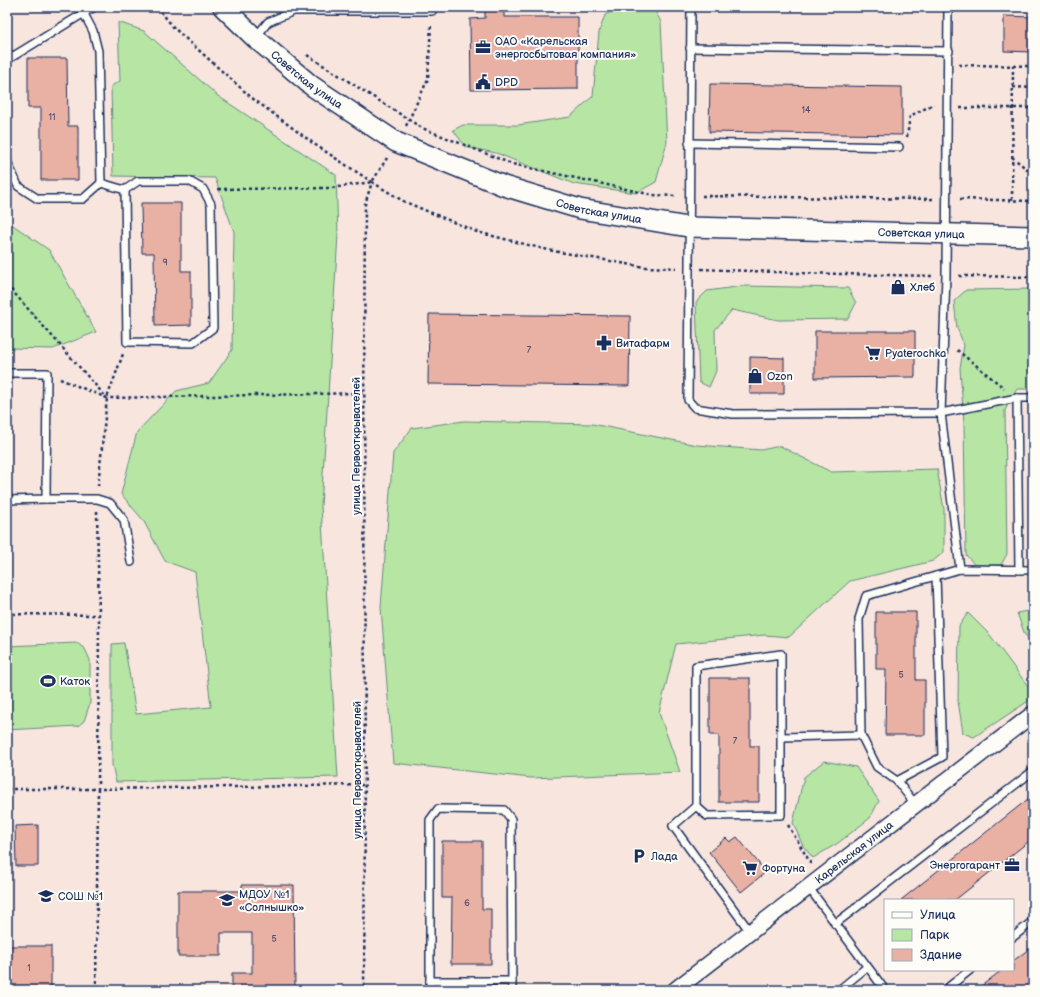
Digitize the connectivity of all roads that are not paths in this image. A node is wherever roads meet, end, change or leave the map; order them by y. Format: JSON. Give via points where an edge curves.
{"nodes":[{"id":1,"x":94,"y":7,"type":"edge"},
{"id":2,"x":223,"y":7,"type":"edge"},
{"id":3,"x":691,"y":7,"type":"edge"},
{"id":4,"x":948,"y":7,"type":"edge"},
{"id":5,"x":432,"y":9,"type":"edge"},
{"id":6,"x":84,"y":14,"type":"junction"},
{"id":7,"x":255,"y":38,"type":"junction"},
{"id":8,"x":690,"y":48,"type":"junction"},
{"id":9,"x":949,"y":51,"type":"junction"},
{"id":10,"x":7,"y":60,"type":"edge"},
{"id":11,"x":689,"y":143,"type":"junction"},
{"id":12,"x":899,"y":147,"type":"road end"},
{"id":13,"x":7,"y":161,"type":"edge"},
{"id":14,"x":102,"y":183,"type":"junction"},
{"id":15,"x":125,"y":190,"type":"junction"},
{"id":16,"x":688,"y":227,"type":"junction"},
{"id":17,"x":946,"y":234,"type":"junction"},
{"id":18,"x":1033,"y":236,"type":"edge"},
{"id":19,"x":7,"y":373,"type":"edge"},
{"id":20,"x":1017,"y":398,"type":"junction"},
{"id":21,"x":1033,"y":398,"type":"edge"},
{"id":22,"x":940,"y":413,"type":"junction"},
{"id":23,"x":46,"y":499,"type":"junction"},
{"id":24,"x":7,"y":500,"type":"edge"},
{"id":25,"x":131,"y":562,"type":"dead end"},
{"id":26,"x":960,"y":569,"type":"junction"},
{"id":27,"x":1019,"y":570,"type":"junction"},
{"id":28,"x":1033,"y":570,"type":"edge"},
{"id":29,"x":936,"y":576,"type":"junction"},
{"id":30,"x":1033,"y":714,"type":"edge"},
{"id":31,"x":860,"y":735,"type":"junction"},
{"id":32,"x":782,"y":737,"type":"junction"},
{"id":33,"x":1033,"y":771,"type":"edge"},
{"id":34,"x":897,"y":781,"type":"junction"},
{"id":35,"x":914,"y":804,"type":"junction"},
{"id":36,"x":696,"y":806,"type":"junction"},
{"id":37,"x":814,"y":884,"type":"junction"},
{"id":38,"x":1033,"y":921,"type":"edge"},
{"id":39,"x":835,"y":924,"type":"junction"},
{"id":40,"x":751,"y":933,"type":"junction"},
{"id":41,"x":1014,"y":936,"type":"edge"},
{"id":42,"x":867,"y":967,"type":"junction"},
{"id":43,"x":969,"y":971,"type":"edge"},
{"id":44,"x":430,"y":981,"type":"junction"},
{"id":45,"x":512,"y":981,"type":"junction"},
{"id":46,"x":430,"y":990,"type":"edge"},
{"id":47,"x":512,"y":990,"type":"edge"},
{"id":48,"x":675,"y":990,"type":"edge"},
{"id":49,"x":839,"y":990,"type":"edge"},
{"id":50,"x":885,"y":990,"type":"edge"},
{"id":51,"x":944,"y":990,"type":"edge"}],
"edges":[{"from":1,"to":6,"type":"lane"},
{"from":2,"to":7,"type":"street","name":"Советская улица"},
{"from":3,"to":8,"type":"lane"},
{"from":4,"to":9,"type":"lane"},
{"from":5,"to":7,"type":"lane","via":[[294,11],[268,22]]},
{"from":6,"to":10,"type":"lane"},
{"from":6,"to":14,"type":"lane","via":[[93,31],[98,51]]},
{"from":7,"to":16,"type":"street","name":"Советская улица","via":[[312,86],[396,142],[504,186],[580,209]]},
{"from":8,"to":9,"type":"lane"},
{"from":8,"to":11,"type":"lane"},
{"from":9,"to":17,"type":"lane"},
{"from":11,"to":12,"type":"lane"},
{"from":11,"to":16,"type":"lane"},
{"from":13,"to":14,"type":"lane","via":[[18,186],[38,200],[84,200]]},
{"from":14,"to":15,"type":"lane"},
{"from":15,"to":15,"type":"lane","via":[[127,342],[193,343],[213,328],[211,204],[203,189],[189,181],[138,181]]},
{"from":16,"to":17,"type":"street","name":"Советская улица"},
{"from":16,"to":22,"type":"lane","via":[[688,400],[695,408],[733,414]]},
{"from":17,"to":18,"type":"street","name":"Советская улица"},
{"from":17,"to":22,"type":"lane","via":[[945,341]]},
{"from":19,"to":23,"type":"lane","via":[[47,373]]},
{"from":20,"to":21,"type":"lane"},
{"from":20,"to":22,"type":"lane"},
{"from":20,"to":27,"type":"lane"},
{"from":22,"to":26,"type":"lane"},
{"from":23,"to":24,"type":"lane"},
{"from":23,"to":25,"type":"lane","via":[[97,499],[110,503],[124,520]]},
{"from":26,"to":27,"type":"lane"},
{"from":26,"to":29,"type":"lane"},
{"from":27,"to":28,"type":"lane"},
{"from":29,"to":31,"type":"lane","via":[[866,596],[859,619]]},
{"from":29,"to":34,"type":"lane","via":[[942,757]]},
{"from":30,"to":35,"type":"street","name":"Карельская улица"},
{"from":31,"to":32,"type":"lane"},
{"from":31,"to":34,"type":"lane","via":[[878,767]]},
{"from":32,"to":36,"type":"lane","via":[[781,815],[708,816]]},
{"from":32,"to":36,"type":"lane","via":[[781,654],[696,666]]},
{"from":33,"to":39,"type":"lane"},
{"from":34,"to":35,"type":"lane"},
{"from":35,"to":37,"type":"street","name":"Карельская улица"},
{"from":36,"to":40,"type":"lane","via":[[673,826]]},
{"from":37,"to":39,"type":"lane"},
{"from":37,"to":40,"type":"street","name":"Карельская улица"},
{"from":38,"to":41,"type":"lane"},
{"from":39,"to":42,"type":"lane"},
{"from":40,"to":48,"type":"street","name":"Карельская улица"},
{"from":42,"to":49,"type":"lane"},
{"from":42,"to":50,"type":"lane"},
{"from":43,"to":51,"type":"lane"},
{"from":44,"to":45,"type":"lane"},
{"from":44,"to":45,"type":"lane","via":[[430,820],[438,809],[504,810],[511,819]]},
{"from":44,"to":46,"type":"lane"},
{"from":45,"to":47,"type":"lane"}]}
